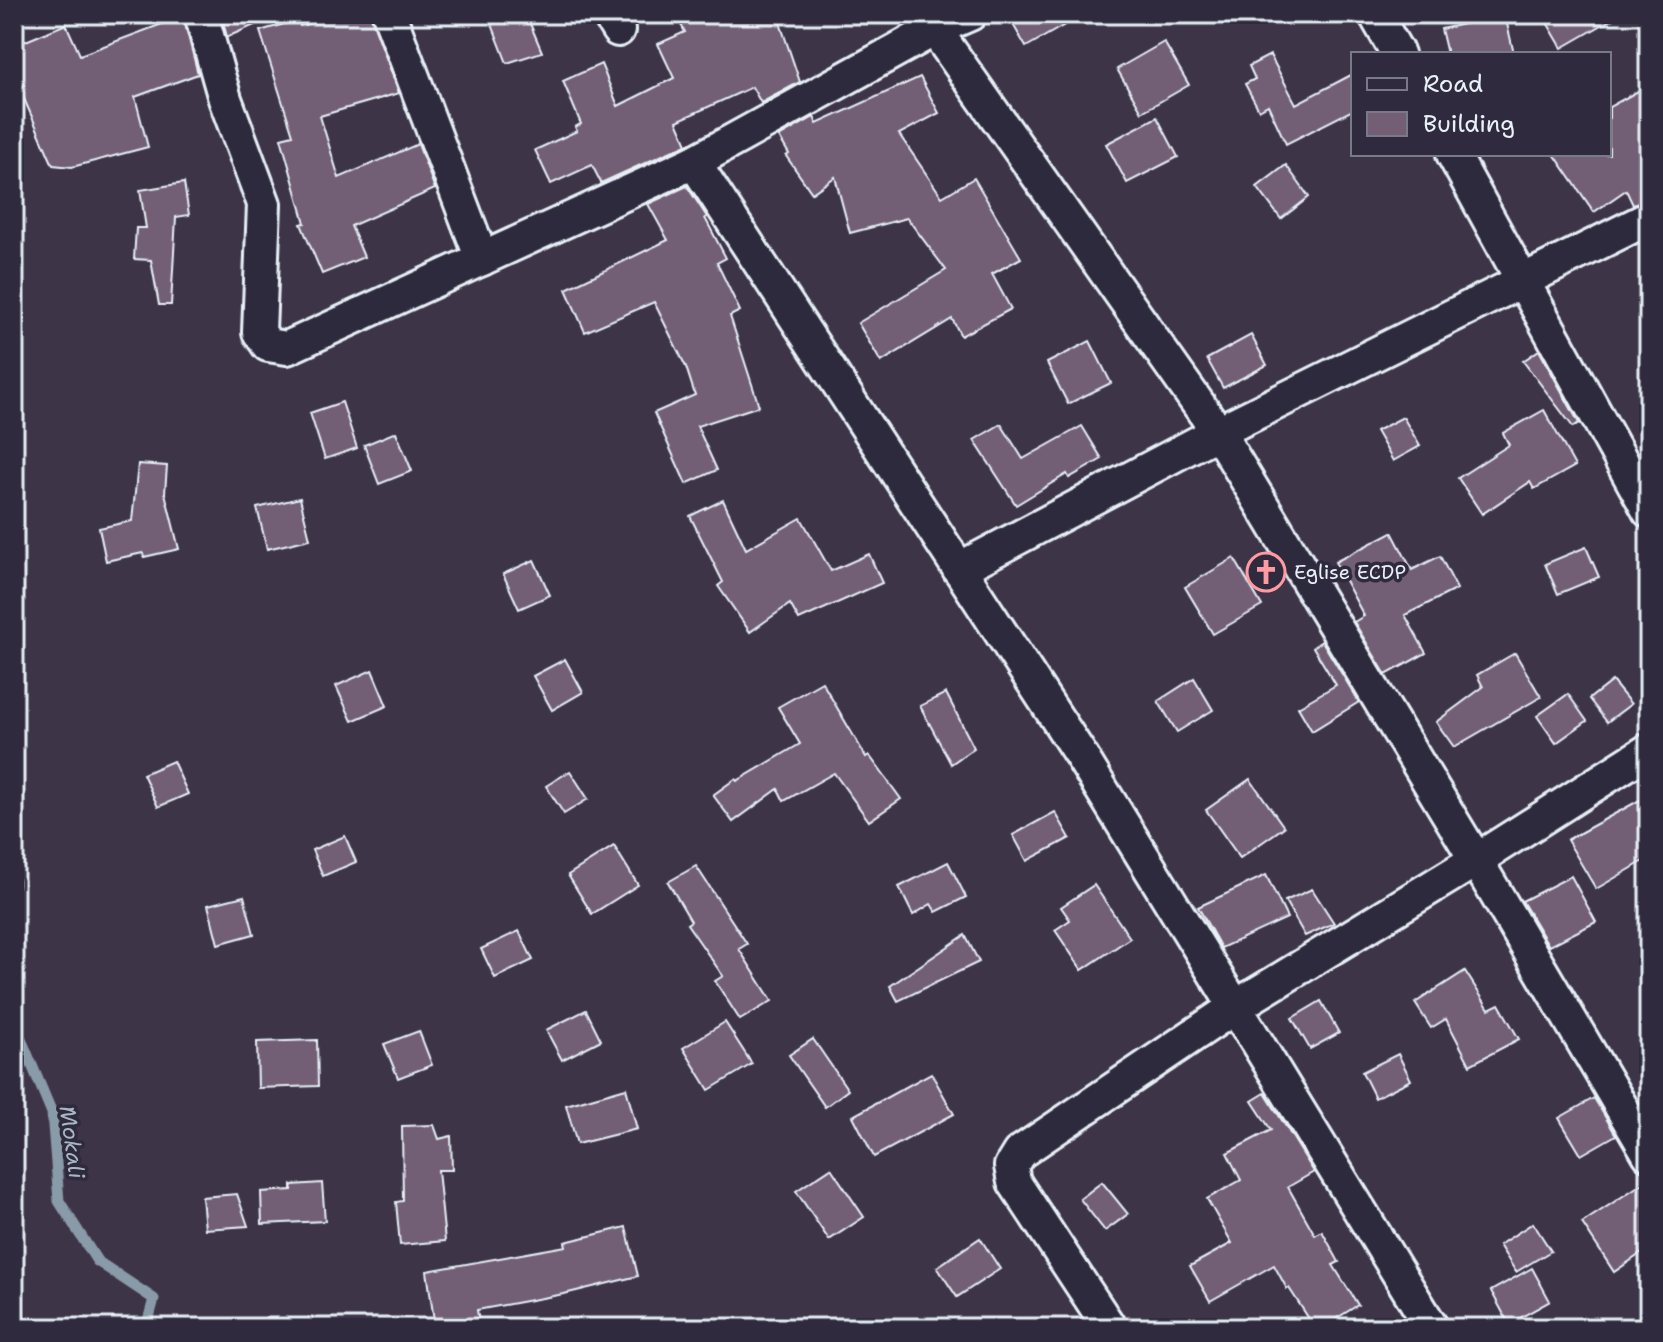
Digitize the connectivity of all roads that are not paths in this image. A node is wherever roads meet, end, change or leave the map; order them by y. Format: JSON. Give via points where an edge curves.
{"nodes":[{"id":1,"x":201,"y":14,"type":"edge"},
{"id":2,"x":389,"y":14,"type":"edge"},
{"id":3,"x":970,"y":14,"type":"edge"},
{"id":4,"x":1375,"y":14,"type":"edge"},
{"id":5,"x":929,"y":22,"type":"edge"},
{"id":6,"x":1397,"y":52,"type":"edge"},
{"id":7,"x":1454,"y":156,"type":"edge"},
{"id":8,"x":694,"y":162,"type":"junction"},
{"id":9,"x":1649,"y":218,"type":"edge"},
{"id":10,"x":482,"y":259,"type":"junction"},
{"id":11,"x":1522,"y":279,"type":"junction"},
{"id":12,"x":1218,"y":432,"type":"junction"},
{"id":13,"x":1649,"y":511,"type":"edge"},
{"id":14,"x":959,"y":569,"type":"junction"},
{"id":15,"x":1649,"y":750,"type":"edge"},
{"id":16,"x":1476,"y":860,"type":"junction"},
{"id":17,"x":1235,"y":1007,"type":"junction"},
{"id":18,"x":1649,"y":1154,"type":"edge"},
{"id":19,"x":1110,"y":1328,"type":"edge"},
{"id":20,"x":1432,"y":1328,"type":"edge"}],
"edges":[{"from":1,"to":10,"type":"street","via":[[264,204],[259,332],[268,345],[287,348]]},
{"from":2,"to":10,"type":"street"},
{"from":3,"to":5,"type":"street"},
{"from":4,"to":6,"type":"street"},
{"from":5,"to":8,"type":"street"},
{"from":5,"to":12,"type":"street"},
{"from":7,"to":11,"type":"street"},
{"from":8,"to":10,"type":"street"},
{"from":8,"to":14,"type":"street"},
{"from":9,"to":11,"type":"street"},
{"from":11,"to":12,"type":"street"},
{"from":11,"to":13,"type":"street"},
{"from":12,"to":14,"type":"street"},
{"from":12,"to":16,"type":"street"},
{"from":14,"to":17,"type":"street"},
{"from":15,"to":16,"type":"street"},
{"from":16,"to":17,"type":"street"},
{"from":16,"to":18,"type":"street"},
{"from":17,"to":19,"type":"street","via":[[1019,1153],[1011,1166],[1014,1182]]},
{"from":17,"to":20,"type":"street"}]}
